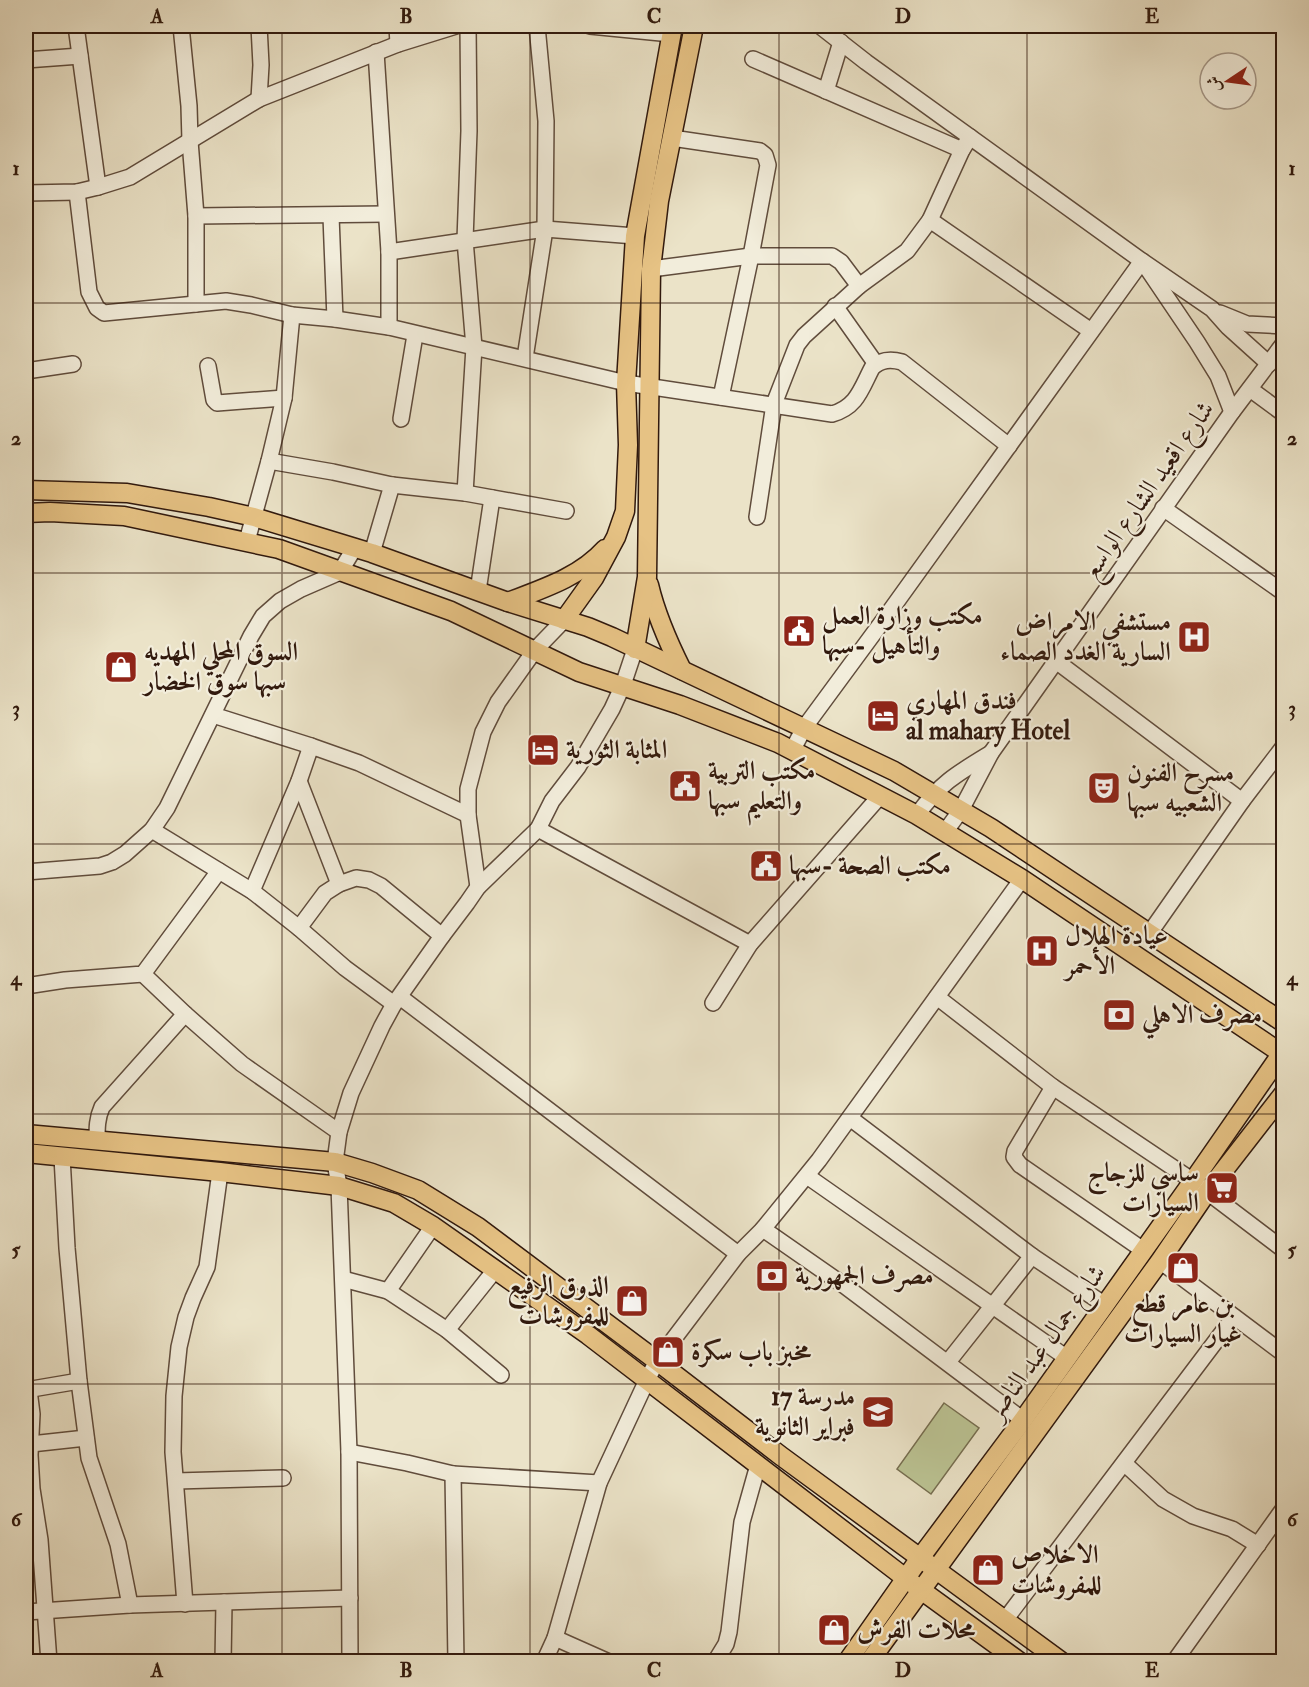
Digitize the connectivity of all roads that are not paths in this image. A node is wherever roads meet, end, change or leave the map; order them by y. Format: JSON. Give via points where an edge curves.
{"nodes":[{"id":1,"x":76,"y":26,"type":"edge"},
{"id":2,"x":181,"y":26,"type":"edge"},
{"id":3,"x":259,"y":26,"type":"edge"},
{"id":4,"x":397,"y":26,"type":"edge"},
{"id":5,"x":456,"y":26,"type":"edge"},
{"id":6,"x":468,"y":26,"type":"edge"},
{"id":7,"x":537,"y":26,"type":"edge"},
{"id":8,"x":590,"y":26,"type":"edge"},
{"id":9,"x":694,"y":26,"type":"edge"},
{"id":10,"x":820,"y":26,"type":"edge"},
{"id":11,"x":672,"y":30,"type":"edge"},
{"id":12,"x":841,"y":42,"type":"junction"},
{"id":13,"x":398,"y":44,"type":"junction"},
{"id":14,"x":376,"y":52,"type":"junction"},
{"id":15,"x":80,"y":56,"type":"junction"},
{"id":16,"x":753,"y":58,"type":"dead end"},
{"id":17,"x":26,"y":60,"type":"edge"},
{"id":18,"x":826,"y":90,"type":"junction"},
{"id":19,"x":259,"y":99,"type":"junction"},
{"id":20,"x":672,"y":138,"type":"junction"},
{"id":21,"x":189,"y":141,"type":"junction"},
{"id":22,"x":966,"y":143,"type":"junction"},
{"id":23,"x":98,"y":187,"type":"junction"},
{"id":24,"x":77,"y":192,"type":"junction"},
{"id":25,"x":26,"y":193,"type":"edge"},
{"id":26,"x":386,"y":214,"type":"junction"},
{"id":27,"x":196,"y":216,"type":"junction"},
{"id":28,"x":331,"y":216,"type":"junction"},
{"id":29,"x":930,"y":220,"type":"junction"},
{"id":30,"x":544,"y":229,"type":"junction"},
{"id":31,"x":635,"y":236,"type":"junction"},
{"id":32,"x":465,"y":240,"type":"junction"},
{"id":33,"x":388,"y":252,"type":"junction"},
{"id":34,"x":751,"y":256,"type":"junction"},
{"id":35,"x":1142,"y":261,"type":"junction"},
{"id":36,"x":651,"y":269,"type":"junction"},
{"id":37,"x":859,"y":286,"type":"junction"},
{"id":38,"x":196,"y":304,"type":"junction"},
{"id":39,"x":835,"y":306,"type":"junction"},
{"id":40,"x":1212,"y":309,"type":"junction"},
{"id":41,"x":292,"y":315,"type":"junction"},
{"id":42,"x":335,"y":319,"type":"junction"},
{"id":43,"x":1284,"y":326,"type":"edge"},
{"id":44,"x":389,"y":327,"type":"junction"},
{"id":45,"x":1091,"y":331,"type":"junction"},
{"id":46,"x":415,"y":334,"type":"junction"},
{"id":47,"x":1284,"y":344,"type":"edge"},
{"id":48,"x":474,"y":347,"type":"junction"},
{"id":49,"x":525,"y":358,"type":"junction"},
{"id":50,"x":73,"y":364,"type":"dead end"},
{"id":51,"x":876,"y":364,"type":"junction"},
{"id":52,"x":1269,"y":364,"type":"junction"},
{"id":53,"x":208,"y":366,"type":"dead end"},
{"id":54,"x":26,"y":371,"type":"edge"},
{"id":55,"x":626,"y":383,"type":"junction"},
{"id":56,"x":650,"y":386,"type":"junction"},
{"id":57,"x":1250,"y":389,"type":"junction"},
{"id":58,"x":721,"y":397,"type":"junction"},
{"id":59,"x":284,"y":398,"type":"junction"},
{"id":60,"x":774,"y":404,"type":"junction"},
{"id":61,"x":1232,"y":412,"type":"junction"},
{"id":62,"x":1284,"y":414,"type":"edge"},
{"id":63,"x":401,"y":419,"type":"dead end"},
{"id":64,"x":1009,"y":446,"type":"junction"},
{"id":65,"x":269,"y":461,"type":"junction"},
{"id":66,"x":392,"y":485,"type":"junction"},
{"id":67,"x":26,"y":490,"type":"edge"},
{"id":68,"x":465,"y":494,"type":"junction"},
{"id":69,"x":492,"y":498,"type":"junction"},
{"id":70,"x":1163,"y":508,"type":"junction"},
{"id":71,"x":566,"y":511,"type":"dead end"},
{"id":72,"x":26,"y":513,"type":"edge"},
{"id":73,"x":757,"y":516,"type":"dead end"},
{"id":74,"x":254,"y":517,"type":"junction"},
{"id":75,"x":616,"y":537,"type":"junction"},
{"id":76,"x":247,"y":541,"type":"junction"},
{"id":77,"x":364,"y":550,"type":"junction"},
{"id":78,"x":340,"y":572,"type":"junction"},
{"id":79,"x":647,"y":577,"type":"junction"},
{"id":80,"x":478,"y":591,"type":"junction"},
{"id":81,"x":1284,"y":593,"type":"edge"},
{"id":82,"x":508,"y":602,"type":"junction"},
{"id":83,"x":564,"y":620,"type":"junction"},
{"id":84,"x":635,"y":649,"type":"junction"},
{"id":85,"x":535,"y":650,"type":"junction"},
{"id":86,"x":1056,"y":661,"type":"junction"},
{"id":87,"x":682,"y":670,"type":"junction"},
{"id":88,"x":623,"y":685,"type":"junction"},
{"id":89,"x":213,"y":715,"type":"junction"},
{"id":90,"x":804,"y":728,"type":"junction"},
{"id":91,"x":311,"y":746,"type":"junction"},
{"id":92,"x":1284,"y":746,"type":"edge"},
{"id":93,"x":792,"y":751,"type":"junction"},
{"id":94,"x":991,"y":753,"type":"junction"},
{"id":95,"x":299,"y":781,"type":"junction"},
{"id":96,"x":934,"y":794,"type":"junction"},
{"id":97,"x":880,"y":796,"type":"junction"},
{"id":98,"x":1242,"y":801,"type":"junction"},
{"id":99,"x":961,"y":810,"type":"junction"},
{"id":100,"x":468,"y":815,"type":"junction"},
{"id":101,"x":917,"y":815,"type":"junction"},
{"id":102,"x":538,"y":829,"type":"junction"},
{"id":103,"x":152,"y":831,"type":"junction"},
{"id":104,"x":945,"y":832,"type":"junction"},
{"id":105,"x":219,"y":871,"type":"junction"},
{"id":106,"x":26,"y":872,"type":"edge"},
{"id":107,"x":1022,"y":879,"type":"junction"},
{"id":108,"x":339,"y":884,"type":"junction"},
{"id":109,"x":478,"y":887,"type":"junction"},
{"id":110,"x":252,"y":891,"type":"junction"},
{"id":111,"x":299,"y":928,"type":"junction"},
{"id":112,"x":1149,"y":934,"type":"junction"},
{"id":113,"x":441,"y":936,"type":"junction"},
{"id":114,"x":750,"y":944,"type":"junction"},
{"id":115,"x":143,"y":974,"type":"junction"},
{"id":116,"x":26,"y":986,"type":"edge"},
{"id":117,"x":937,"y":997,"type":"junction"},
{"id":118,"x":397,"y":1001,"type":"junction"},
{"id":119,"x":713,"y":1003,"type":"dead end"},
{"id":120,"x":185,"y":1014,"type":"junction"},
{"id":121,"x":1284,"y":1023,"type":"edge"},
{"id":122,"x":1283,"y":1053,"type":"edge"},
{"id":123,"x":1053,"y":1087,"type":"junction"},
{"id":124,"x":1284,"y":1093,"type":"edge"},
{"id":125,"x":850,"y":1118,"type":"junction"},
{"id":126,"x":339,"y":1132,"type":"junction"},
{"id":127,"x":26,"y":1134,"type":"edge"},
{"id":128,"x":97,"y":1140,"type":"junction"},
{"id":129,"x":26,"y":1153,"type":"edge"},
{"id":130,"x":62,"y":1157,"type":"junction"},
{"id":131,"x":335,"y":1162,"type":"junction"},
{"id":132,"x":220,"y":1172,"type":"junction"},
{"id":133,"x":807,"y":1176,"type":"junction"},
{"id":134,"x":339,"y":1186,"type":"junction"},
{"id":135,"x":1200,"y":1186,"type":"junction"},
{"id":136,"x":433,"y":1226,"type":"junction"},
{"id":137,"x":763,"y":1229,"type":"junction"},
{"id":138,"x":1143,"y":1250,"type":"junction"},
{"id":139,"x":1284,"y":1250,"type":"edge"},
{"id":140,"x":738,"y":1254,"type":"junction"},
{"id":141,"x":1032,"y":1256,"type":"junction"},
{"id":142,"x":1160,"y":1261,"type":"junction"},
{"id":143,"x":495,"y":1270,"type":"junction"},
{"id":144,"x":343,"y":1279,"type":"junction"},
{"id":145,"x":388,"y":1291,"type":"junction"},
{"id":146,"x":992,"y":1305,"type":"junction"},
{"id":147,"x":1105,"y":1305,"type":"junction"},
{"id":148,"x":1234,"y":1317,"type":"junction"},
{"id":149,"x":447,"y":1330,"type":"junction"},
{"id":150,"x":1284,"y":1354,"type":"edge"},
{"id":151,"x":1068,"y":1358,"type":"junction"},
{"id":152,"x":657,"y":1361,"type":"junction"},
{"id":153,"x":948,"y":1362,"type":"junction"},
{"id":154,"x":501,"y":1375,"type":"dead end"},
{"id":155,"x":647,"y":1380,"type":"junction"},
{"id":156,"x":79,"y":1381,"type":"junction"},
{"id":157,"x":27,"y":1390,"type":"edge"},
{"id":158,"x":1023,"y":1420,"type":"junction"},
{"id":159,"x":86,"y":1438,"type":"junction"},
{"id":160,"x":31,"y":1444,"type":"junction"},
{"id":161,"x":349,"y":1452,"type":"junction"},
{"id":162,"x":1124,"y":1463,"type":"junction"},
{"id":163,"x":758,"y":1465,"type":"junction"},
{"id":164,"x":453,"y":1474,"type":"junction"},
{"id":165,"x":283,"y":1478,"type":"dead end"},
{"id":166,"x":176,"y":1481,"type":"junction"},
{"id":167,"x":599,"y":1483,"type":"junction"},
{"id":168,"x":1284,"y":1508,"type":"edge"},
{"id":169,"x":1258,"y":1545,"type":"junction"},
{"id":170,"x":920,"y":1558,"type":"junction"},
{"id":171,"x":936,"y":1570,"type":"junction"},
{"id":172,"x":905,"y":1578,"type":"junction"},
{"id":173,"x":921,"y":1590,"type":"junction"},
{"id":174,"x":350,"y":1598,"type":"junction"},
{"id":175,"x":224,"y":1602,"type":"junction"},
{"id":176,"x":185,"y":1604,"type":"junction"},
{"id":177,"x":130,"y":1605,"type":"junction"},
{"id":178,"x":46,"y":1611,"type":"junction"},
{"id":179,"x":26,"y":1612,"type":"edge"},
{"id":180,"x":1005,"y":1620,"type":"junction"},
{"id":181,"x":555,"y":1638,"type":"junction"},
{"id":182,"x":49,"y":1662,"type":"edge"},
{"id":183,"x":223,"y":1662,"type":"edge"},
{"id":184,"x":350,"y":1662,"type":"edge"},
{"id":185,"x":456,"y":1662,"type":"edge"},
{"id":186,"x":544,"y":1662,"type":"edge"},
{"id":187,"x":609,"y":1662,"type":"edge"},
{"id":188,"x":716,"y":1662,"type":"edge"},
{"id":189,"x":847,"y":1662,"type":"edge"},
{"id":190,"x":869,"y":1662,"type":"edge"},
{"id":191,"x":1020,"y":1662,"type":"edge"},
{"id":192,"x":1062,"y":1662,"type":"edge"},
{"id":193,"x":1174,"y":1662,"type":"edge"}],
"edges":[{"from":1,"to":15,"type":"street"},
{"from":2,"to":21,"type":"street"},
{"from":3,"to":19,"type":"street"},
{"from":4,"to":13,"type":"street"},
{"from":5,"to":13,"type":"street"},
{"from":6,"to":32,"type":"street"},
{"from":7,"to":30,"type":"street","via":[[546,122]]},
{"from":8,"to":11,"type":"street"},
{"from":9,"to":20,"type":"main road"},
{"from":10,"to":12,"type":"street"},
{"from":11,"to":31,"type":"main road"},
{"from":12,"to":18,"type":"street"},
{"from":12,"to":22,"type":"street"},
{"from":13,"to":14,"type":"street"},
{"from":14,"to":19,"type":"street"},
{"from":14,"to":26,"type":"street"},
{"from":15,"to":17,"type":"street"},
{"from":15,"to":23,"type":"street"},
{"from":16,"to":18,"type":"street"},
{"from":18,"to":22,"type":"street"},
{"from":19,"to":21,"type":"street"},
{"from":20,"to":34,"type":"street","via":[[760,151],[765,155],[768,165]]},
{"from":20,"to":36,"type":"main road"},
{"from":21,"to":23,"type":"street","via":[[130,177]]},
{"from":21,"to":27,"type":"street"},
{"from":22,"to":29,"type":"street"},
{"from":22,"to":35,"type":"street"},
{"from":23,"to":24,"type":"street"},
{"from":24,"to":25,"type":"street"},
{"from":24,"to":38,"type":"street","via":[[89,292],[97,308],[114,313]]},
{"from":26,"to":28,"type":"street"},
{"from":26,"to":33,"type":"street"},
{"from":27,"to":28,"type":"street"},
{"from":27,"to":38,"type":"street"},
{"from":28,"to":42,"type":"street"},
{"from":29,"to":37,"type":"street","via":[[907,251]]},
{"from":29,"to":45,"type":"street"},
{"from":30,"to":31,"type":"street"},
{"from":30,"to":32,"type":"street"},
{"from":30,"to":49,"type":"street"},
{"from":31,"to":55,"type":"main road"},
{"from":32,"to":33,"type":"street"},
{"from":32,"to":48,"type":"street"},
{"from":33,"to":44,"type":"street"},
{"from":34,"to":36,"type":"street"},
{"from":34,"to":37,"type":"street","via":[[832,256]]},
{"from":34,"to":58,"type":"street"},
{"from":35,"to":40,"type":"street"},
{"from":35,"to":45,"type":"street"},
{"from":35,"to":61,"type":"street","via":[[1218,376]]},
{"from":36,"to":56,"type":"main road"},
{"from":37,"to":39,"type":"street"},
{"from":38,"to":41,"type":"street","via":[[226,301]]},
{"from":39,"to":51,"type":"street"},
{"from":39,"to":60,"type":"street","via":[[797,345]]},
{"from":40,"to":43,"type":"street","via":[[1247,324]]},
{"from":40,"to":52,"type":"street"},
{"from":41,"to":42,"type":"street"},
{"from":41,"to":59,"type":"street"},
{"from":42,"to":44,"type":"street"},
{"from":44,"to":46,"type":"street"},
{"from":45,"to":64,"type":"street"},
{"from":46,"to":48,"type":"street"},
{"from":46,"to":63,"type":"street"},
{"from":47,"to":52,"type":"street","name":"شارع اقعيد الشارع الواسع"},
{"from":48,"to":49,"type":"street"},
{"from":48,"to":68,"type":"street"},
{"from":49,"to":55,"type":"street"},
{"from":50,"to":54,"type":"street"},
{"from":51,"to":60,"type":"street","via":[[855,402],[844,411],[832,414]]},
{"from":51,"to":64,"type":"street","via":[[883,360],[902,362]]},
{"from":52,"to":57,"type":"street","name":"شارع اقعيد الشارع الواسع"},
{"from":53,"to":59,"type":"street","via":[[217,403]]},
{"from":55,"to":56,"type":"street"},
{"from":55,"to":75,"type":"main road","via":[[627,488],[625,511]]},
{"from":56,"to":58,"type":"street"},
{"from":56,"to":79,"type":"main road"},
{"from":57,"to":61,"type":"street","name":"شارع اقعيد الشارع الواسع"},
{"from":57,"to":62,"type":"street"},
{"from":58,"to":60,"type":"street"},
{"from":59,"to":65,"type":"street"},
{"from":60,"to":73,"type":"street"},
{"from":61,"to":70,"type":"street","name":"شارع اقعيد الشارع الواسع"},
{"from":64,"to":90,"type":"street"},
{"from":65,"to":66,"type":"street"},
{"from":65,"to":74,"type":"street"},
{"from":66,"to":68,"type":"street"},
{"from":66,"to":77,"type":"street"},
{"from":67,"to":74,"type":"main road","via":[[126,493]]},
{"from":68,"to":69,"type":"street"},
{"from":69,"to":71,"type":"street"},
{"from":69,"to":80,"type":"street"},
{"from":70,"to":81,"type":"street"},
{"from":70,"to":86,"type":"street","name":"شارع اقعيد الشارع الواسع"},
{"from":72,"to":76,"type":"main road","via":[[124,516]]},
{"from":74,"to":76,"type":"street"},
{"from":74,"to":77,"type":"main road"},
{"from":75,"to":82,"type":"main road","via":[[578,572]]},
{"from":75,"to":83,"type":"main road","via":[[594,578]]},
{"from":76,"to":78,"type":"main road"},
{"from":77,"to":78,"type":"street"},
{"from":77,"to":80,"type":"main road"},
{"from":78,"to":85,"type":"main road","via":[[451,611]]},
{"from":78,"to":89,"type":"street","via":[[280,601],[264,616]]},
{"from":79,"to":84,"type":"main road"},
{"from":79,"to":87,"type":"main road","via":[[658,618]]},
{"from":80,"to":82,"type":"main road"},
{"from":82,"to":83,"type":"main road"},
{"from":83,"to":84,"type":"main road"},
{"from":83,"to":85,"type":"street"},
{"from":84,"to":87,"type":"main road"},
{"from":84,"to":88,"type":"street"},
{"from":85,"to":88,"type":"main road","via":[[579,672]]},
{"from":85,"to":100,"type":"street","via":[[498,702],[483,732],[468,789]]},
{"from":86,"to":94,"type":"street","name":"شارع اقعيد الشارع الواسع"},
{"from":86,"to":98,"type":"street"},
{"from":87,"to":90,"type":"main road"},
{"from":88,"to":93,"type":"main road"},
{"from":88,"to":102,"type":"street"},
{"from":89,"to":91,"type":"street"},
{"from":89,"to":103,"type":"street"},
{"from":90,"to":93,"type":"street"},
{"from":90,"to":96,"type":"main road"},
{"from":91,"to":95,"type":"street"},
{"from":91,"to":100,"type":"street","via":[[379,772]]},
{"from":92,"to":98,"type":"street"},
{"from":93,"to":97,"type":"main road"},
{"from":94,"to":96,"type":"street","via":[[960,771]]},
{"from":94,"to":99,"type":"street","name":"شارع اقعيد الشارع الواسع"},
{"from":95,"to":108,"type":"street"},
{"from":95,"to":110,"type":"street"},
{"from":96,"to":99,"type":"main road"},
{"from":96,"to":101,"type":"street"},
{"from":97,"to":101,"type":"main road"},
{"from":97,"to":114,"type":"street"},
{"from":98,"to":112,"type":"street"},
{"from":99,"to":104,"type":"street","name":"شارع اقعيد الشارع الواسع"},
{"from":99,"to":112,"type":"main road"},
{"from":100,"to":109,"type":"street"},
{"from":101,"to":104,"type":"main road"},
{"from":102,"to":109,"type":"street"},
{"from":102,"to":114,"type":"street"},
{"from":103,"to":105,"type":"street"},
{"from":103,"to":106,"type":"street","via":[[125,854],[100,866]]},
{"from":104,"to":107,"type":"main road"},
{"from":105,"to":110,"type":"street"},
{"from":105,"to":115,"type":"street"},
{"from":107,"to":117,"type":"street"},
{"from":107,"to":122,"type":"main road"},
{"from":108,"to":111,"type":"street","via":[[325,893]]},
{"from":108,"to":113,"type":"street","via":[[356,878],[381,886]]},
{"from":109,"to":113,"type":"street"},
{"from":110,"to":111,"type":"street"},
{"from":111,"to":118,"type":"street","via":[[345,968]]},
{"from":112,"to":121,"type":"main road"},
{"from":113,"to":118,"type":"street"},
{"from":114,"to":119,"type":"street"},
{"from":115,"to":116,"type":"street"},
{"from":115,"to":120,"type":"street"},
{"from":117,"to":123,"type":"street"},
{"from":117,"to":125,"type":"street"},
{"from":118,"to":126,"type":"street","via":[[351,1093]]},
{"from":118,"to":140,"type":"street"},
{"from":120,"to":126,"type":"street","via":[[242,1064]]},
{"from":120,"to":128,"type":"street","via":[[102,1107]]},
{"from":122,"to":135,"type":"main road","name":"شارع جمال عبد الناصر"},
{"from":123,"to":135,"type":"street"},
{"from":123,"to":138,"type":"street","via":[[1014,1157]]},
{"from":124,"to":135,"type":"main road","name":"شارع جمال عبد الناصر"},
{"from":125,"to":133,"type":"street"},
{"from":125,"to":141,"type":"street"},
{"from":126,"to":131,"type":"street"},
{"from":127,"to":128,"type":"main road"},
{"from":128,"to":131,"type":"main road"},
{"from":129,"to":130,"type":"main road"},
{"from":130,"to":132,"type":"main road"},
{"from":130,"to":156,"type":"street"},
{"from":131,"to":134,"type":"street"},
{"from":131,"to":152,"type":"main road","via":[[418,1190],[447,1207]]},
{"from":132,"to":134,"type":"main road"},
{"from":132,"to":166,"type":"street","via":[[207,1267],[186,1317],[179,1347],[174,1396]]},
{"from":133,"to":137,"type":"street"},
{"from":133,"to":146,"type":"street"},
{"from":134,"to":136,"type":"main road","via":[[394,1203]]},
{"from":134,"to":144,"type":"street"},
{"from":135,"to":138,"type":"main road","name":"شارع جمال عبد الناصر"},
{"from":135,"to":139,"type":"street"},
{"from":135,"to":142,"type":"main road","name":"شارع جمال عبد الناصر"},
{"from":136,"to":143,"type":"main road"},
{"from":136,"to":145,"type":"street"},
{"from":137,"to":140,"type":"street"},
{"from":137,"to":153,"type":"street"},
{"from":138,"to":147,"type":"main road","name":"شارع جمال عبد الناصر"},
{"from":140,"to":152,"type":"street"},
{"from":141,"to":146,"type":"street"},
{"from":141,"to":147,"type":"street"},
{"from":142,"to":148,"type":"street"},
{"from":142,"to":171,"type":"main road","name":"شارع جمال عبد الناصر"},
{"from":143,"to":149,"type":"street"},
{"from":143,"to":155,"type":"main road"},
{"from":144,"to":145,"type":"street"},
{"from":144,"to":161,"type":"street"},
{"from":145,"to":149,"type":"street"},
{"from":146,"to":151,"type":"street"},
{"from":146,"to":153,"type":"street"},
{"from":147,"to":151,"type":"main road","name":"شارع جمال عبد الناصر"},
{"from":148,"to":150,"type":"street"},
{"from":148,"to":162,"type":"street"},
{"from":149,"to":154,"type":"street"},
{"from":151,"to":158,"type":"main road","name":"شارع جمال عبد الناصر"},
{"from":152,"to":155,"type":"street"},
{"from":152,"to":170,"type":"main road"},
{"from":153,"to":158,"type":"street"},
{"from":155,"to":163,"type":"main road"},
{"from":155,"to":167,"type":"street"},
{"from":156,"to":157,"type":"street"},
{"from":156,"to":159,"type":"street"},
{"from":157,"to":160,"type":"street","via":[[32,1414]]},
{"from":158,"to":170,"type":"main road","name":"شارع جمال عبد الناصر"},
{"from":159,"to":160,"type":"street"},
{"from":159,"to":177,"type":"street","via":[[118,1544]]},
{"from":160,"to":178,"type":"street","via":[[32,1489]]},
{"from":161,"to":164,"type":"street"},
{"from":161,"to":174,"type":"street"},
{"from":162,"to":169,"type":"street","via":[[1163,1499],[1194,1516],[1232,1529]]},
{"from":162,"to":180,"type":"street"},
{"from":163,"to":172,"type":"main road"},
{"from":163,"to":188,"type":"street","via":[[742,1522],[729,1632]]},
{"from":164,"to":167,"type":"street"},
{"from":164,"to":185,"type":"street"},
{"from":165,"to":166,"type":"street"},
{"from":166,"to":176,"type":"street"},
{"from":167,"to":181,"type":"street"},
{"from":168,"to":169,"type":"street"},
{"from":169,"to":193,"type":"street"},
{"from":170,"to":171,"type":"main road"},
{"from":170,"to":172,"type":"main road","name":"شارع جمال عبد الناصر"},
{"from":171,"to":173,"type":"main road","name":"شارع جمال عبد الناصر"},
{"from":171,"to":180,"type":"main road"},
{"from":172,"to":173,"type":"main road"},
{"from":172,"to":189,"type":"main road","name":"شارع جمال عبد الناصر"},
{"from":173,"to":190,"type":"main road","name":"شارع جمال عبد الناصر"},
{"from":173,"to":191,"type":"main road"},
{"from":174,"to":175,"type":"street"},
{"from":174,"to":184,"type":"street"},
{"from":175,"to":176,"type":"street"},
{"from":175,"to":183,"type":"street"},
{"from":176,"to":177,"type":"street"},
{"from":177,"to":178,"type":"street"},
{"from":178,"to":179,"type":"street"},
{"from":178,"to":182,"type":"street"},
{"from":180,"to":192,"type":"main road"},
{"from":181,"to":186,"type":"street"},
{"from":181,"to":187,"type":"street"}]}
